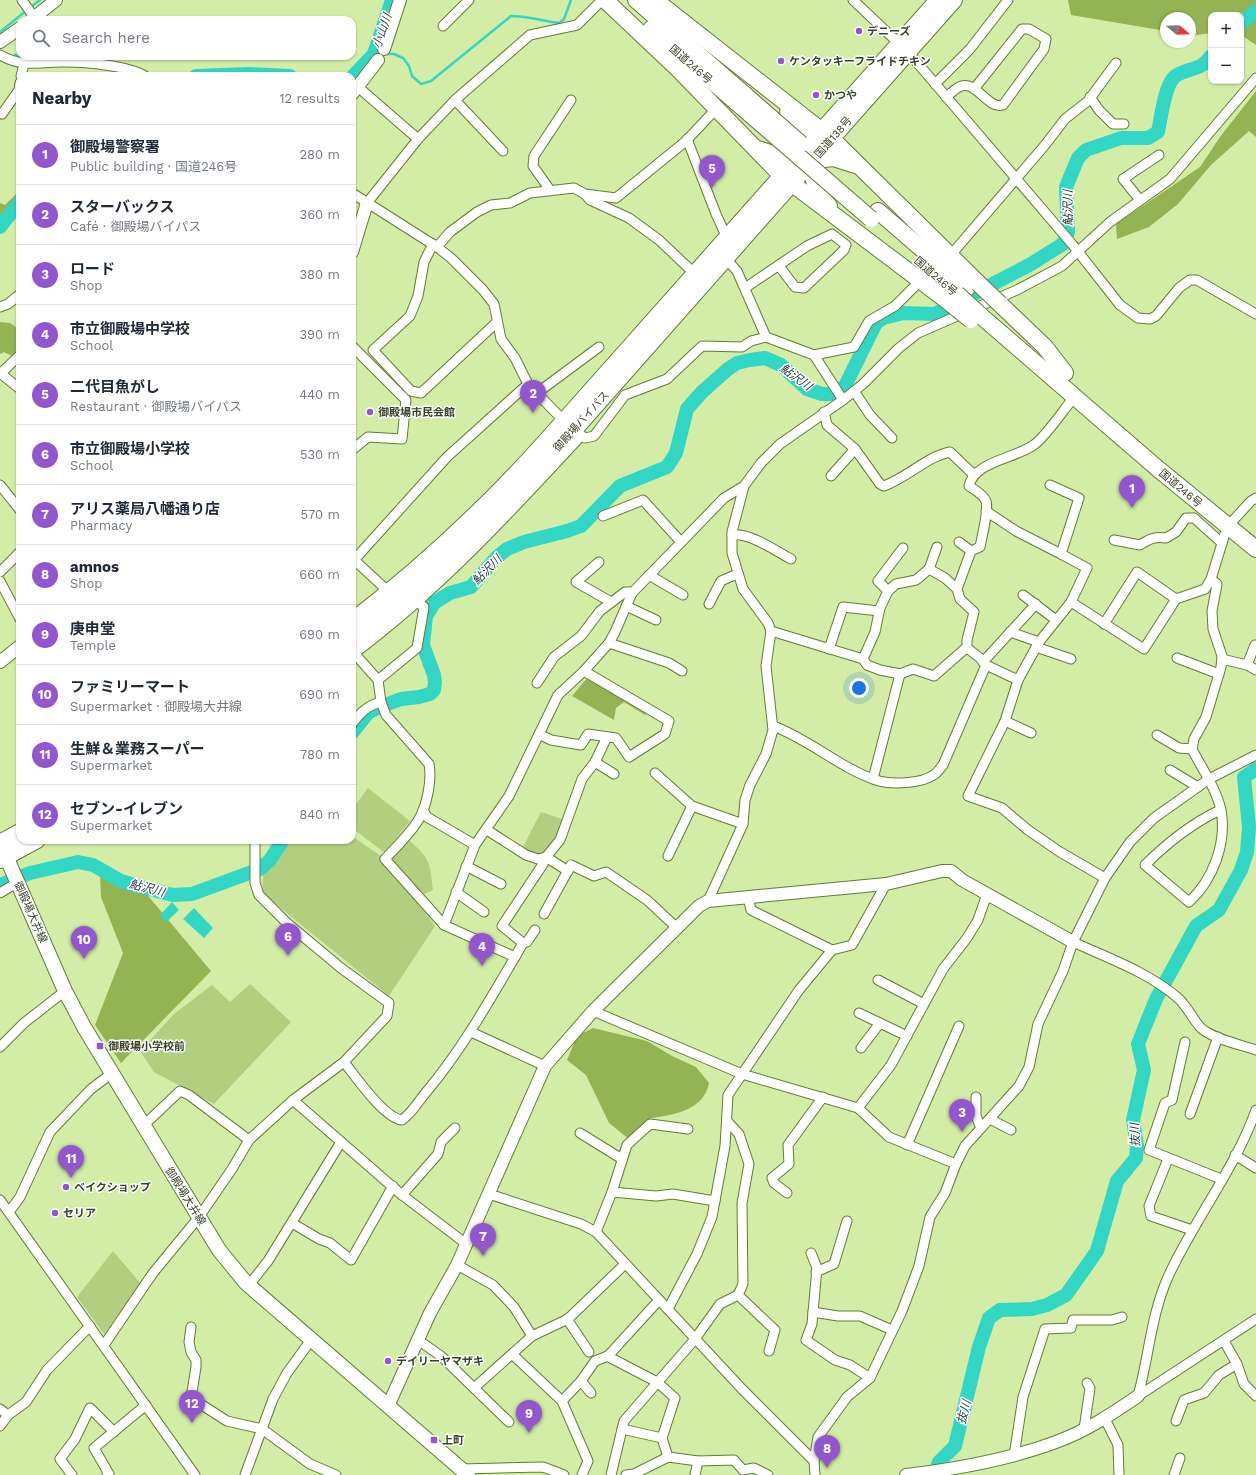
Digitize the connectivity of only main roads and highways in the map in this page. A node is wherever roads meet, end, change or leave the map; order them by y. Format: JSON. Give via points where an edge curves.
{"nodes":[{"id":1,"x":604,"y":0,"type":"edge"},
{"id":2,"x":618,"y":0,"type":"edge"},
{"id":3,"x":636,"y":0,"type":"edge"},
{"id":4,"x":655,"y":0,"type":"edge"},
{"id":5,"x":938,"y":0,"type":"edge"},
{"id":6,"x":954,"y":0,"type":"edge"},
{"id":7,"x":903,"y":48,"type":"junction"},
{"id":8,"x":738,"y":65,"type":"junction"},
{"id":9,"x":740,"y":98,"type":"junction"},
{"id":10,"x":750,"y":144,"type":"junction"},
{"id":11,"x":807,"y":157,"type":"junction"},
{"id":12,"x":865,"y":171,"type":"junction"},
{"id":13,"x":877,"y":247,"type":"junction"},
{"id":14,"x":962,"y":291,"type":"junction"},
{"id":15,"x":985,"y":312,"type":"junction"},
{"id":16,"x":1062,"y":377,"type":"junction"},
{"id":17,"x":573,"y":429,"type":"junction"},
{"id":18,"x":1231,"y":523,"type":"junction"},
{"id":19,"x":1256,"y":536,"type":"edge"},
{"id":20,"x":1256,"y":549,"type":"edge"},
{"id":21,"x":356,"y":618,"type":"edge"},
{"id":22,"x":356,"y":646,"type":"edge"},
{"id":23,"x":16,"y":836,"type":"edge"},
{"id":24,"x":21,"y":844,"type":"edge"},
{"id":25,"x":1,"y":849,"type":"edge"},
{"id":26,"x":465,"y":1472,"type":"edge"}],
"edges":[{"from":1,"to":10,"type":"highway","via":[[673,64]]},
{"from":2,"to":9,"type":"highway","name":"国道246号"},
{"from":3,"to":9,"type":"highway","name":"国道246号"},
{"from":4,"to":8,"type":"highway"},
{"from":5,"to":7,"type":"highway","name":"国道138号"},
{"from":6,"to":7,"type":"highway","name":"国道138号"},
{"from":7,"to":11,"type":"highway","name":"国道138号"},
{"from":8,"to":11,"type":"highway"},
{"from":8,"to":11,"type":"highway","via":[[798,123],[804,137]]},
{"from":9,"to":14,"type":"highway","name":"国道246号","bridge":true},
{"from":10,"to":11,"type":"highway"},
{"from":10,"to":11,"type":"highway","via":[[771,155]]},
{"from":11,"to":12,"type":"highway"},
{"from":11,"to":12,"type":"highway","via":[[841,159]]},
{"from":11,"to":13,"type":"highway"},
{"from":11,"to":13,"type":"highway","via":[[814,180],[826,203]]},
{"from":11,"to":17,"type":"highway","name":"御殿場バイパス","via":[[725,258]]},
{"from":11,"to":17,"type":"highway","name":"御殿場バイパス","via":[[695,274]]},
{"from":12,"to":14,"type":"highway","via":[[950,256]]},
{"from":13,"to":14,"type":"highway","via":[[920,281]]},
{"from":14,"to":15,"type":"highway","bridge":true},
{"from":14,"to":15,"type":"highway","bridge":true},
{"from":15,"to":16,"type":"highway","via":[[1026,361]]},
{"from":15,"to":16,"type":"highway","via":[[1045,346]]},
{"from":16,"to":18,"type":"highway","name":"国道246号"},
{"from":16,"to":18,"type":"highway","name":"国道246号","via":[[1075,396]]},
{"from":17,"to":21,"type":"highway","name":"御殿場バイパス","via":[[504,486],[443,545]]},
{"from":17,"to":22,"type":"highway","name":"御殿場バイパス","via":[[413,598]]},
{"from":18,"to":19,"type":"highway","name":"国道246号"},
{"from":18,"to":20,"type":"highway","name":"国道246号"},
{"from":23,"to":25,"type":"highway"},
{"from":24,"to":25,"type":"highway"},
{"from":25,"to":26,"type":"main road","name":"御殿場大井線","via":[[16,877],[65,991],[84,1027],[219,1250],[249,1286]]}]}
